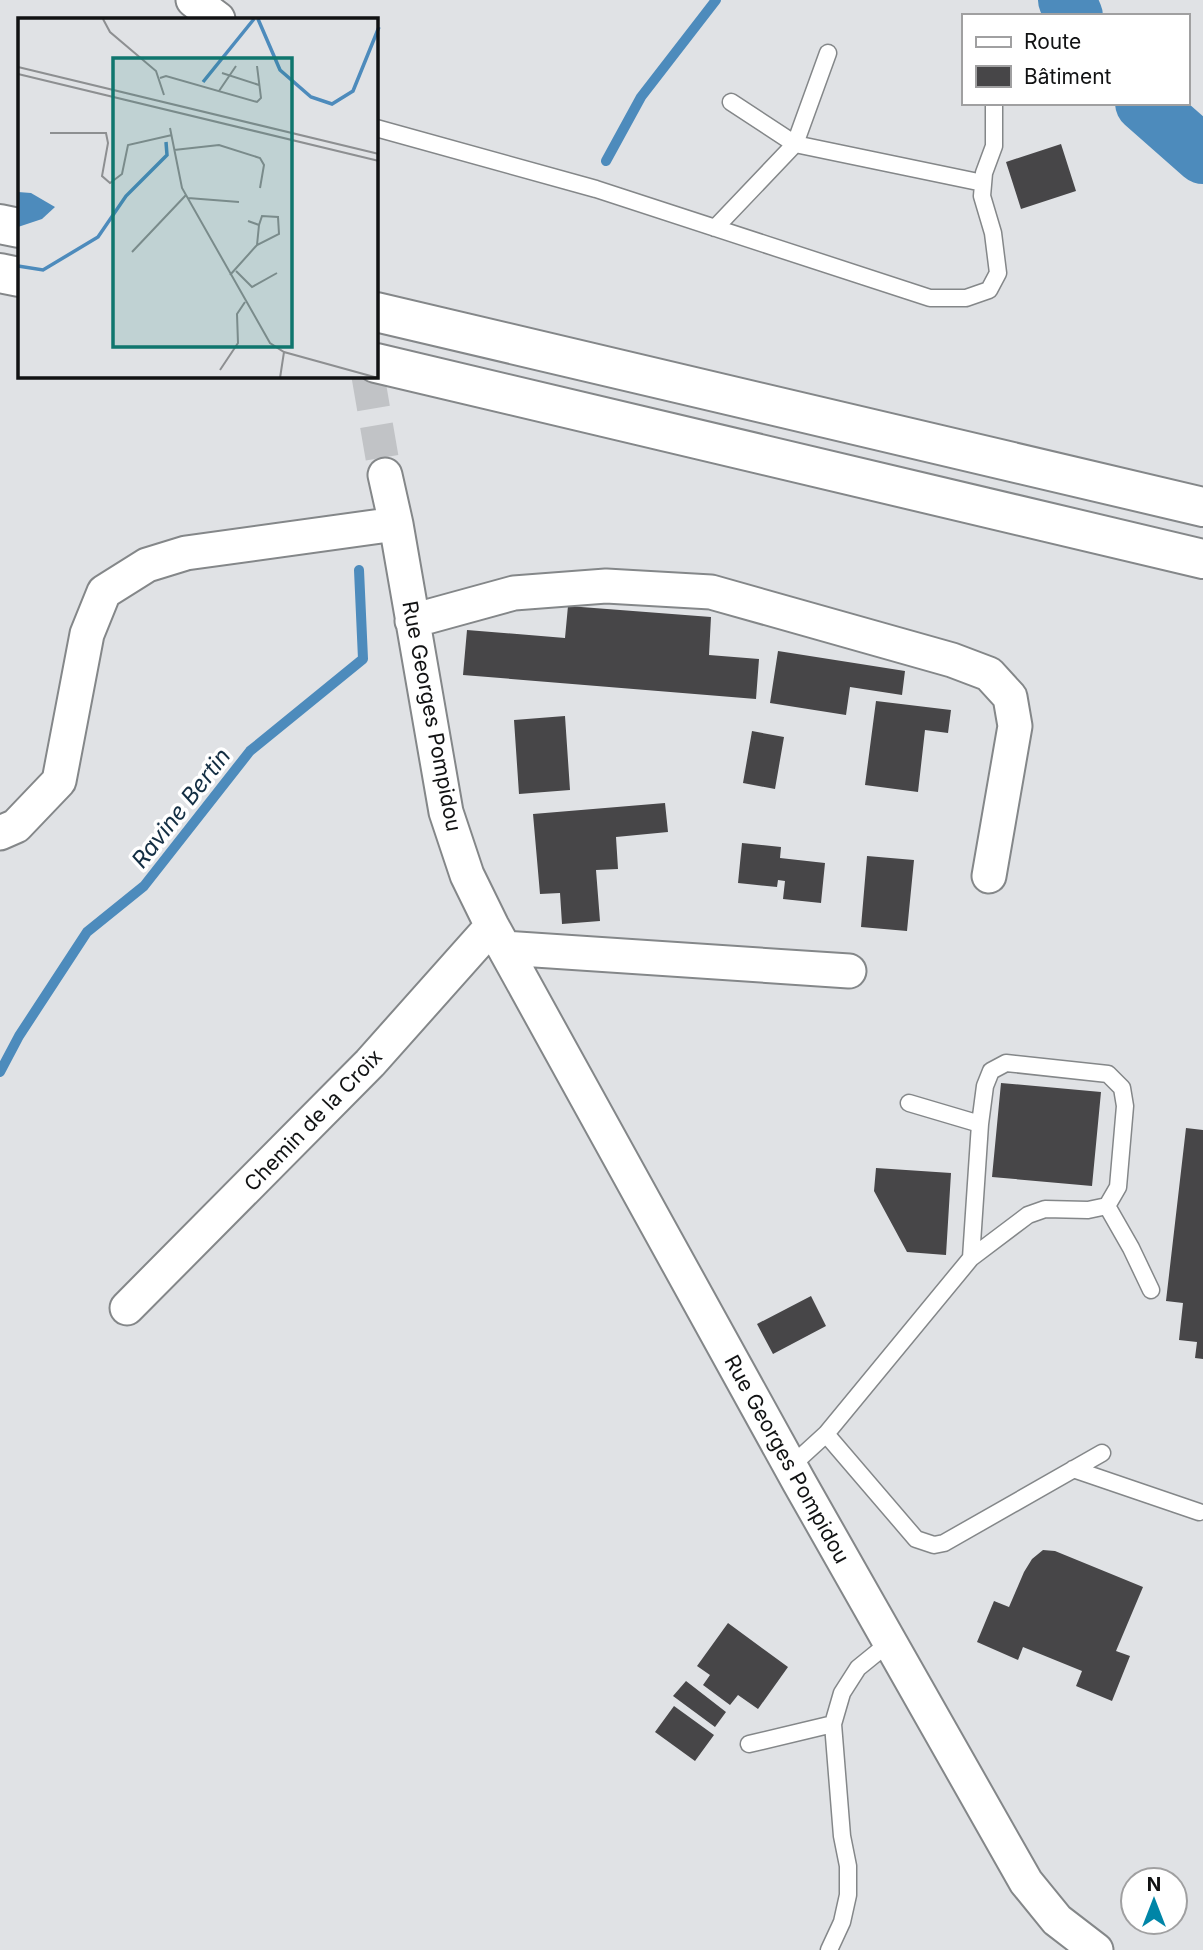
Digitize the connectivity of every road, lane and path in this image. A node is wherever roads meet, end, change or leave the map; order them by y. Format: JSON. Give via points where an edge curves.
{"nodes":[{"id":1,"x":193,"y":0,"type":"edge"},
{"id":2,"x":217,"y":18,"type":"edge"},
{"id":3,"x":828,"y":53,"type":"dead end"},
{"id":4,"x":731,"y":102,"type":"dead end"},
{"id":5,"x":995,"y":105,"type":"edge"},
{"id":6,"x":378,"y":129,"type":"edge"},
{"id":7,"x":794,"y":144,"type":"junction"},
{"id":8,"x":983,"y":183,"type":"junction"},
{"id":9,"x":0,"y":224,"type":"edge"},
{"id":10,"x":18,"y":228,"type":"edge"},
{"id":11,"x":715,"y":228,"type":"junction"},
{"id":12,"x":0,"y":273,"type":"edge"},
{"id":13,"x":18,"y":277,"type":"edge"},
{"id":14,"x":378,"y":312,"type":"edge"},
{"id":15,"x":378,"y":363,"type":"edge"},
{"id":16,"x":385,"y":475,"type":"tunnel mouth"},
{"id":17,"x":1203,"y":508,"type":"edge"},
{"id":18,"x":396,"y":524,"type":"junction"},
{"id":19,"x":1203,"y":559,"type":"edge"},
{"id":20,"x":412,"y":621,"type":"junction"},
{"id":21,"x":0,"y":833,"type":"edge"},
{"id":22,"x":989,"y":876,"type":"dead end"},
{"id":23,"x":499,"y":937,"type":"junction"},
{"id":24,"x":849,"y":971,"type":"dead end"},
{"id":25,"x":909,"y":1103,"type":"dead end"},
{"id":26,"x":980,"y":1124,"type":"junction"},
{"id":27,"x":1107,"y":1206,"type":"junction"},
{"id":28,"x":971,"y":1258,"type":"junction"},
{"id":29,"x":1151,"y":1290,"type":"dead end"},
{"id":30,"x":127,"y":1308,"type":"dead end"},
{"id":31,"x":826,"y":1434,"type":"junction"},
{"id":32,"x":1102,"y":1453,"type":"dead end"},
{"id":33,"x":790,"y":1466,"type":"junction"},
{"id":34,"x":1073,"y":1469,"type":"junction"},
{"id":35,"x":1199,"y":1512,"type":"dead end"},
{"id":36,"x":890,"y":1642,"type":"junction"},
{"id":37,"x":833,"y":1724,"type":"junction"},
{"id":38,"x":749,"y":1744,"type":"dead end"},
{"id":39,"x":829,"y":1950,"type":"edge"},
{"id":40,"x":1096,"y":1950,"type":"edge"}],
"edges":[{"from":1,"to":2,"type":"street"},
{"from":3,"to":7,"type":"lane"},
{"from":4,"to":7,"type":"lane"},
{"from":5,"to":8,"type":"lane","via":[[994,146]]},
{"from":6,"to":11,"type":"lane","via":[[596,189]]},
{"from":7,"to":8,"type":"lane"},
{"from":7,"to":11,"type":"lane"},
{"from":8,"to":11,"type":"lane","via":[[999,272],[989,290],[966,298],[930,298]]},
{"from":9,"to":10,"type":"highway"},
{"from":12,"to":13,"type":"highway"},
{"from":14,"to":17,"type":"highway"},
{"from":15,"to":19,"type":"highway"},
{"from":16,"to":18,"type":"street","name":"Rue Georges Pompidou"},
{"from":18,"to":20,"type":"street","name":"Rue Georges Pompidou"},
{"from":18,"to":21,"type":"street","via":[[186,553],[147,565],[104,592],[87,634],[59,781],[16,826]]},
{"from":20,"to":22,"type":"street","via":[[514,593],[606,586],[711,592],[989,674],[1010,698],[1015,726]]},
{"from":20,"to":23,"type":"street","name":"Rue Georges Pompidou","via":[[446,812],[467,875]]},
{"from":23,"to":24,"type":"street"},
{"from":23,"to":30,"type":"street","name":"Chemin de la Croix"},
{"from":23,"to":33,"type":"street","name":"Rue Georges Pompidou"},
{"from":25,"to":26,"type":"lane"},
{"from":26,"to":27,"type":"lane","via":[[991,1071],[1006,1063],[1108,1074],[1122,1088],[1125,1106],[1118,1187]]},
{"from":26,"to":28,"type":"lane"},
{"from":27,"to":28,"type":"lane","via":[[1045,1209],[1028,1215]]},
{"from":27,"to":29,"type":"lane"},
{"from":28,"to":31,"type":"lane"},
{"from":31,"to":33,"type":"lane"},
{"from":31,"to":34,"type":"lane","via":[[916,1539],[934,1545]]},
{"from":32,"to":34,"type":"lane"},
{"from":33,"to":36,"type":"street","name":"Rue Georges Pompidou"},
{"from":34,"to":35,"type":"lane"},
{"from":36,"to":37,"type":"lane","via":[[858,1668],[842,1693]]},
{"from":36,"to":40,"type":"street","name":"Rue Georges Pompidou","via":[[1026,1882],[1056,1920]]},
{"from":37,"to":38,"type":"lane"},
{"from":37,"to":39,"type":"lane","via":[[848,1895]]}]}
